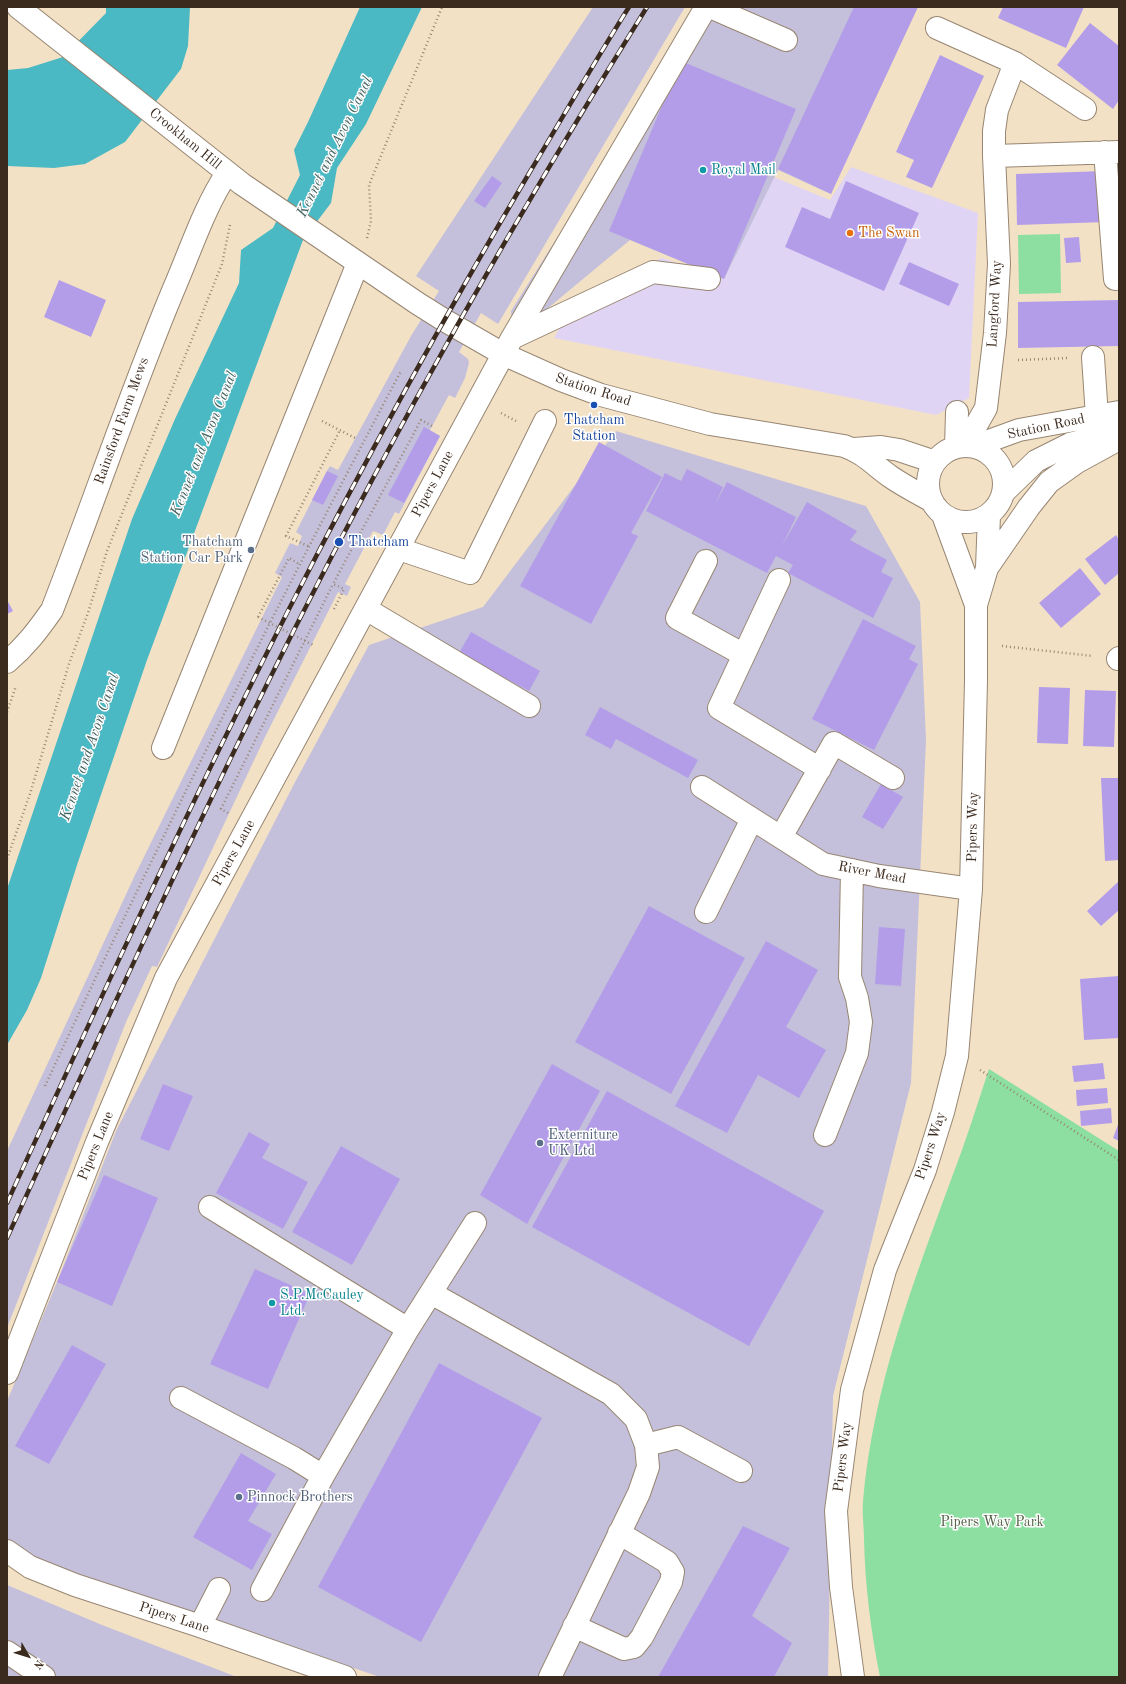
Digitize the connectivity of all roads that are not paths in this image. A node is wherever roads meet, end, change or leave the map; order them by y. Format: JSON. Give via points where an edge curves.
{"nodes":[{"id":1,"x":18,"y":7,"type":"edge"},
{"id":2,"x":706,"y":7,"type":"edge"},
{"id":3,"x":710,"y":7,"type":"edge"},
{"id":4,"x":937,"y":28,"type":"dead end"},
{"id":5,"x":786,"y":40,"type":"dead end"},
{"id":6,"x":1011,"y":73,"type":"junction"},
{"id":7,"x":1085,"y":109,"type":"dead end"},
{"id":8,"x":1112,"y":152,"type":"edge"},
{"id":9,"x":994,"y":156,"type":"junction"},
{"id":10,"x":227,"y":173,"type":"junction"},
{"id":11,"x":358,"y":262,"type":"junction"},
{"id":12,"x":708,"y":279,"type":"dead end"},
{"id":13,"x":1114,"y":279,"type":"dead end"},
{"id":14,"x":508,"y":346,"type":"junction"},
{"id":15,"x":1093,"y":357,"type":"road end"},
{"id":16,"x":957,"y":412,"type":"dead end"},
{"id":17,"x":1119,"y":412,"type":"edge"},
{"id":18,"x":1097,"y":417,"type":"junction"},
{"id":19,"x":542,"y":427,"type":"road end"},
{"id":20,"x":1119,"y":432,"type":"edge"},
{"id":21,"x":1119,"y":439,"type":"edge"},
{"id":22,"x":965,"y":446,"type":"junction"},
{"id":23,"x":854,"y":449,"type":"junction"},
{"id":24,"x":934,"y":462,"type":"junction"},
{"id":25,"x":1004,"y":492,"type":"junction"},
{"id":26,"x":938,"y":508,"type":"junction"},
{"id":27,"x":989,"y":515,"type":"junction"},
{"id":28,"x":399,"y":549,"type":"junction"},
{"id":29,"x":706,"y":561,"type":"dead end"},
{"id":30,"x":986,"y":568,"type":"junction"},
{"id":31,"x":779,"y":580,"type":"dead end"},
{"id":32,"x":976,"y":605,"type":"junction"},
{"id":33,"x":366,"y":609,"type":"junction"},
{"id":34,"x":744,"y":655,"type":"junction"},
{"id":35,"x":7,"y":662,"type":"edge"},
{"id":36,"x":529,"y":706,"type":"dead end"},
{"id":37,"x":164,"y":748,"type":"dead end"},
{"id":38,"x":820,"y":769,"type":"junction"},
{"id":39,"x":893,"y":778,"type":"dead end"},
{"id":40,"x":702,"y":787,"type":"dead end"},
{"id":41,"x":752,"y":819,"type":"junction"},
{"id":42,"x":781,"y":837,"type":"junction"},
{"id":43,"x":852,"y":870,"type":"junction"},
{"id":44,"x":971,"y":889,"type":"junction"},
{"id":45,"x":706,"y":912,"type":"dead end"},
{"id":46,"x":824,"y":1135,"type":"dead end"},
{"id":47,"x":210,"y":1207,"type":"dead end"},
{"id":48,"x":475,"y":1223,"type":"dead end"},
{"id":49,"x":431,"y":1293,"type":"junction"},
{"id":50,"x":408,"y":1329,"type":"junction"},
{"id":51,"x":7,"y":1373,"type":"edge"},
{"id":52,"x":181,"y":1398,"type":"dead end"},
{"id":53,"x":646,"y":1445,"type":"junction"},
{"id":54,"x":741,"y":1471,"type":"dead end"},
{"id":55,"x":323,"y":1476,"type":"junction"},
{"id":56,"x":619,"y":1533,"type":"junction"},
{"id":57,"x":7,"y":1551,"type":"edge"},
{"id":58,"x":219,"y":1589,"type":"dead end"},
{"id":59,"x":262,"y":1590,"type":"dead end"},
{"id":60,"x":200,"y":1626,"type":"junction"},
{"id":61,"x":574,"y":1626,"type":"junction"},
{"id":62,"x":7,"y":1652,"type":"edge"},
{"id":63,"x":44,"y":1677,"type":"edge"},
{"id":64,"x":345,"y":1677,"type":"edge"},
{"id":65,"x":550,"y":1677,"type":"edge"},
{"id":66,"x":853,"y":1677,"type":"edge"}],
"edges":[{"from":1,"to":10,"type":"street","name":"Crookham Hill"},
{"from":2,"to":14,"type":"street","name":"Pipers Lane"},
{"from":3,"to":5,"type":"street"},
{"from":4,"to":6,"type":"street"},
{"from":6,"to":7,"type":"street"},
{"from":6,"to":9,"type":"street","name":"Langford Way","via":[[997,110]]},
{"from":8,"to":9,"type":"street"},
{"from":8,"to":13,"type":"street"},
{"from":9,"to":22,"type":"street","name":"Langford Way","via":[[999,264],[995,333],[986,408]]},
{"from":10,"to":11,"type":"street","name":"Crookham Hill"},
{"from":10,"to":35,"type":"street","name":"Rainsford Farm Mews","via":[[207,210],[148,350],[52,610],[36,633]]},
{"from":11,"to":14,"type":"street","name":"Station Road","via":[[444,320]]},
{"from":11,"to":37,"type":"street"},
{"from":12,"to":14,"type":"street","via":[[653,272]]},
{"from":14,"to":23,"type":"street","name":"Station Road","via":[[562,380],[601,394],[710,424]]},
{"from":14,"to":28,"type":"street","name":"Pipers Lane"},
{"from":15,"to":18,"type":"street"},
{"from":16,"to":22,"type":"street"},
{"from":17,"to":18,"type":"street","name":"Station Road"},
{"from":18,"to":22,"type":"street","name":"Station Road","via":[[1018,430]]},
{"from":19,"to":28,"type":"street","via":[[470,574]]},
{"from":20,"to":25,"type":"street","name":"Station Road","via":[[1070,444],[1036,461]]},
{"from":21,"to":30,"type":"street","via":[[1077,462],[1049,482]]},
{"from":22,"to":24,"type":"street","name":"Station Road","via":[[941,455]]},
{"from":22,"to":25,"type":"street","name":"Station Road","via":[[986,451],[995,458],[1002,468]]},
{"from":23,"to":24,"type":"street","name":"Station Road","via":[[887,448]]},
{"from":23,"to":26,"type":"street","name":"Station Road"},
{"from":24,"to":26,"type":"street","via":[[928,482]]},
{"from":25,"to":27,"type":"street","name":"Station Road","via":[[1001,501]]},
{"from":26,"to":27,"type":"street","name":"Station Road","via":[[954,520],[966,522]]},
{"from":26,"to":32,"type":"street","name":"Pipers Way"},
{"from":27,"to":30,"type":"street","name":"Pipers Way"},
{"from":28,"to":33,"type":"street","name":"Pipers Lane"},
{"from":29,"to":34,"type":"street","via":[[677,618]]},
{"from":30,"to":32,"type":"street","name":"Pipers Way"},
{"from":31,"to":34,"type":"street"},
{"from":32,"to":44,"type":"street","name":"Pipers Way"},
{"from":33,"to":36,"type":"street"},
{"from":33,"to":51,"type":"street","name":"Pipers Lane","via":[[166,978],[97,1142]]},
{"from":34,"to":38,"type":"street","via":[[719,708]]},
{"from":38,"to":39,"type":"street","via":[[834,743]]},
{"from":38,"to":42,"type":"street"},
{"from":40,"to":41,"type":"street","name":"River Mead"},
{"from":41,"to":42,"type":"street","name":"River Mead"},
{"from":41,"to":45,"type":"street"},
{"from":42,"to":43,"type":"street","name":"River Mead","via":[[823,864]]},
{"from":43,"to":44,"type":"street","name":"River Mead"},
{"from":43,"to":46,"type":"street","via":[[850,977],[861,1022],[856,1053]]},
{"from":44,"to":66,"type":"street","name":"Pipers Way","via":[[957,1056],[925,1170],[885,1270],[852,1390],[836,1511],[841,1587]]},
{"from":47,"to":50,"type":"street"},
{"from":48,"to":49,"type":"street"},
{"from":49,"to":50,"type":"street"},
{"from":49,"to":53,"type":"street","via":[[611,1394],[636,1419]]},
{"from":50,"to":55,"type":"street"},
{"from":52,"to":55,"type":"street"},
{"from":53,"to":54,"type":"street","via":[[678,1437]]},
{"from":53,"to":56,"type":"street","via":[[648,1467],[639,1493]]},
{"from":55,"to":59,"type":"street"},
{"from":56,"to":61,"type":"street"},
{"from":56,"to":61,"type":"street","via":[[667,1562],[673,1572],[671,1582],[642,1637],[634,1647],[624,1649]]},
{"from":57,"to":60,"type":"street","name":"Pipers Lane","via":[[30,1567],[75,1585]]},
{"from":58,"to":60,"type":"street"},
{"from":60,"to":64,"type":"street","name":"Pipers Lane"},
{"from":61,"to":65,"type":"street"},
{"from":62,"to":63,"type":"street"}]}
